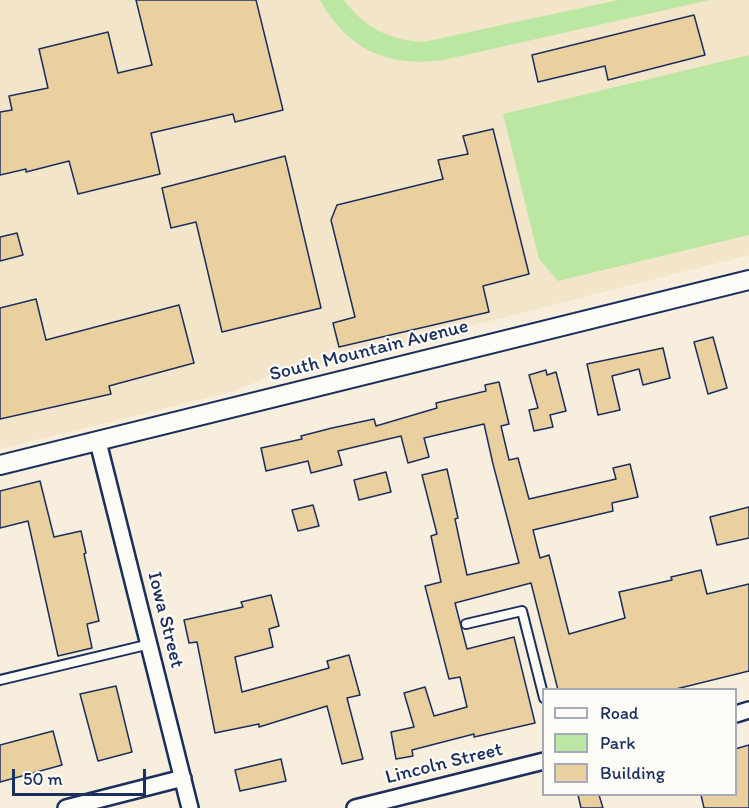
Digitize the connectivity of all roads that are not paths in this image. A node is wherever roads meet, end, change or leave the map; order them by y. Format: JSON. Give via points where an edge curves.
{"nodes":[{"id":1,"x":749,"y":280,"type":"edge"},
{"id":2,"x":98,"y":442,"type":"junction"},
{"id":3,"x":0,"y":465,"type":"edge"},
{"id":4,"x":466,"y":624,"type":"dead end"},
{"id":5,"x":150,"y":644,"type":"junction"},
{"id":6,"x":0,"y":680,"type":"edge"},
{"id":7,"x":542,"y":694,"type":"edge"},
{"id":8,"x":542,"y":761,"type":"edge"},
{"id":9,"x":183,"y":778,"type":"junction"},
{"id":10,"x":66,"y":808,"type":"edge"},
{"id":11,"x":190,"y":808,"type":"edge"},
{"id":12,"x":355,"y":808,"type":"edge"}],
"edges":[{"from":1,"to":2,"type":"street","name":"South Mountain Avenue"},
{"from":2,"to":3,"type":"street","name":"South Mountain Avenue"},
{"from":2,"to":5,"type":"street","name":"Iowa Street"},
{"from":4,"to":7,"type":"lane","via":[[522,611]]},
{"from":5,"to":6,"type":"lane"},
{"from":5,"to":9,"type":"street","name":"Iowa Street"},
{"from":8,"to":12,"type":"street","name":"Lincoln Street"},
{"from":9,"to":10,"type":"street"},
{"from":9,"to":11,"type":"street","name":"Iowa Street"}]}
